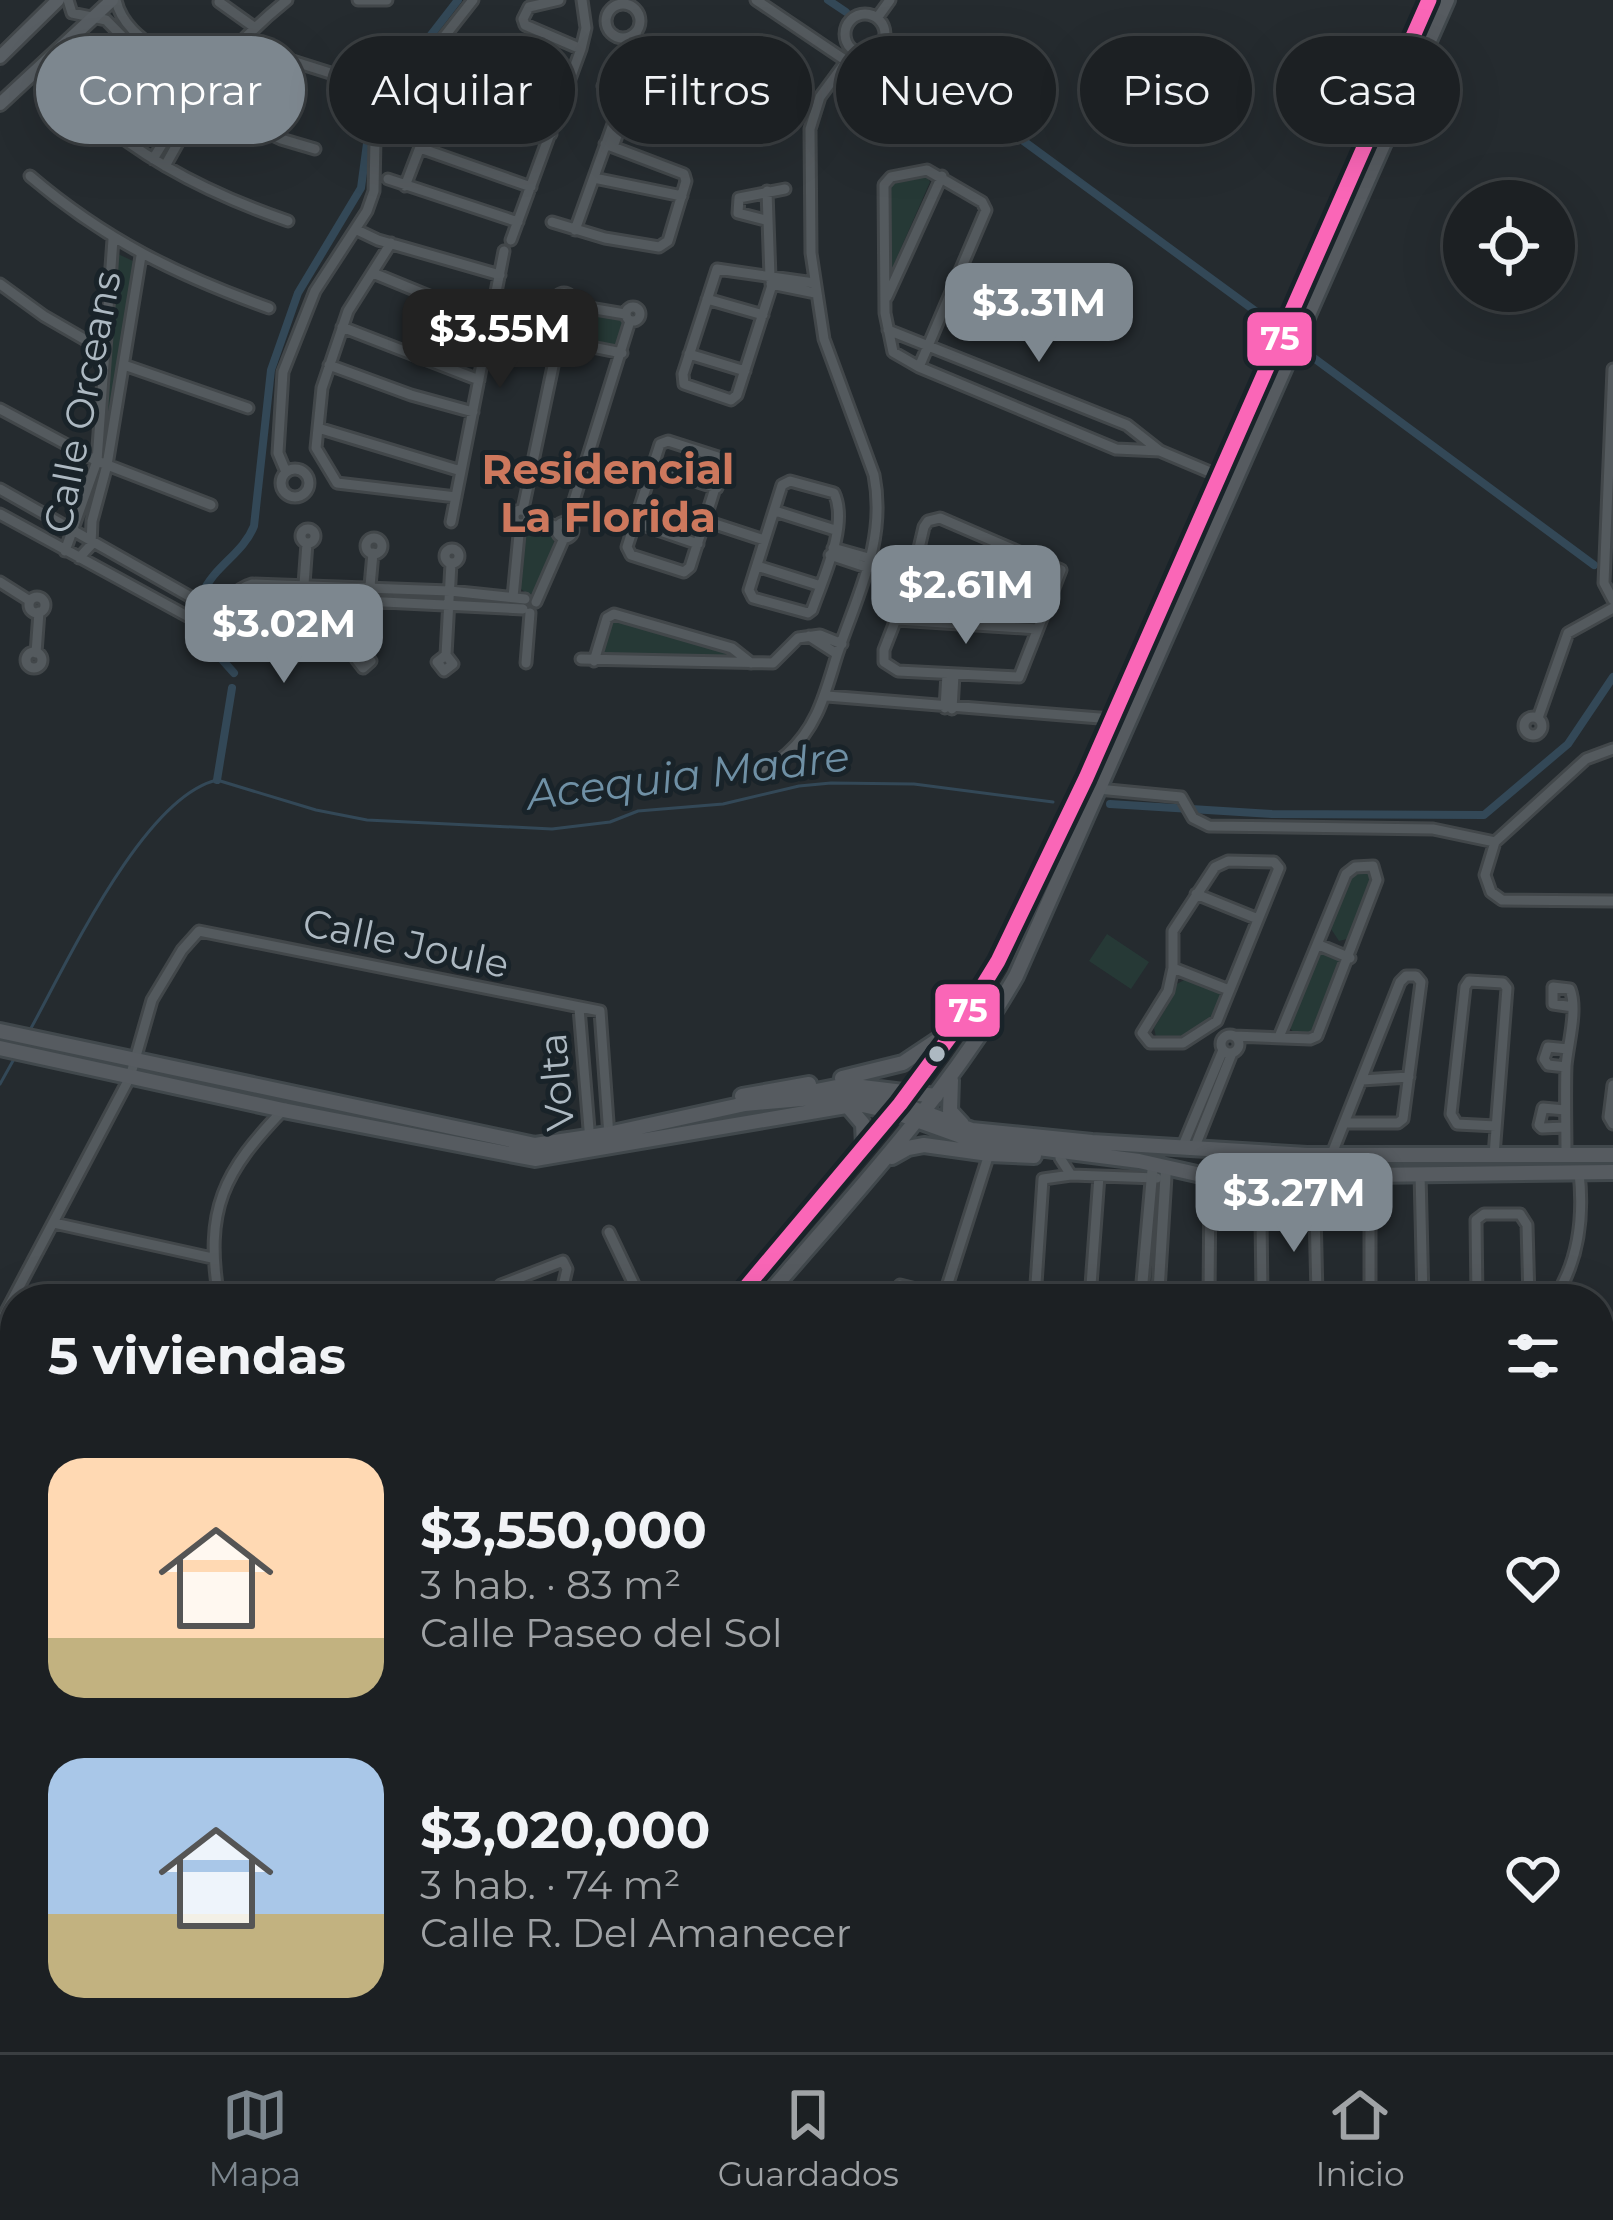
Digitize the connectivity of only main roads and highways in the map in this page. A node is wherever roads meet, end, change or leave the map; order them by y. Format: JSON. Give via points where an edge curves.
{"nodes":[{"id":1,"x":58,"y":0,"type":"edge"},
{"id":2,"x":114,"y":0,"type":"edge"},
{"id":3,"x":1430,"y":0,"type":"edge"},
{"id":4,"x":1447,"y":0,"type":"edge"},
{"id":5,"x":0,"y":57,"type":"edge"},
{"id":6,"x":0,"y":104,"type":"edge"},
{"id":7,"x":1227,"y":479,"type":"junction"},
{"id":8,"x":998,"y":961,"type":"junction"},
{"id":9,"x":1016,"y":976,"type":"junction"},
{"id":10,"x":982,"y":988,"type":"junction"},
{"id":11,"x":999,"y":1006,"type":"junction"},
{"id":12,"x":960,"y":1023,"type":"junction"},
{"id":13,"x":0,"y":1031,"type":"edge"},
{"id":14,"x":19,"y":1045,"type":"edge"},
{"id":15,"x":951,"y":1077,"type":"junction"},
{"id":16,"x":936,"y":1096,"type":"junction"},
{"id":17,"x":900,"y":1103,"type":"junction"},
{"id":18,"x":771,"y":1104,"type":"junction"},
{"id":19,"x":846,"y":1104,"type":"junction"},
{"id":20,"x":680,"y":1116,"type":"junction"},
{"id":21,"x":915,"y":1122,"type":"junction"},
{"id":22,"x":972,"y":1130,"type":"junction"},
{"id":23,"x":609,"y":1141,"type":"junction"},
{"id":24,"x":869,"y":1141,"type":"junction"},
{"id":25,"x":1072,"y":1141,"type":"junction"},
{"id":26,"x":643,"y":1142,"type":"junction"},
{"id":27,"x":591,"y":1144,"type":"junction"},
{"id":28,"x":1037,"y":1148,"type":"junction"},
{"id":29,"x":1307,"y":1155,"type":"junction"},
{"id":30,"x":1613,"y":1155,"type":"edge"},
{"id":31,"x":1127,"y":1160,"type":"junction"},
{"id":32,"x":874,"y":1172,"type":"junction"},
{"id":33,"x":1613,"y":1172,"type":"edge"},
{"id":34,"x":1307,"y":1174,"type":"junction"},
{"id":35,"x":751,"y":1284,"type":"edge"},
{"id":36,"x":777,"y":1284,"type":"edge"}],
"edges":[{"from":1,"to":5,"type":"main road"},
{"from":2,"to":6,"type":"main road"},
{"from":3,"to":7,"type":"main road"},
{"from":4,"to":7,"type":"main road"},
{"from":7,"to":8,"type":"main road"},
{"from":7,"to":9,"type":"main road"},
{"from":8,"to":9,"type":"main road","via":[[1002,974]]},
{"from":8,"to":10,"type":"main road"},
{"from":9,"to":11,"type":"main road"},
{"from":10,"to":11,"type":"main road","via":[[994,989]]},
{"from":10,"to":12,"type":"main road"},
{"from":11,"to":15,"type":"main road"},
{"from":12,"to":17,"type":"main road"},
{"from":12,"to":20,"type":"main road","via":[[903,1063],[733,1097]]},
{"from":13,"to":14,"type":"main road"},
{"from":14,"to":27,"type":"main road","via":[[134,1060],[527,1144]]},
{"from":14,"to":27,"type":"main road","via":[[130,1077],[523,1158]]},
{"from":15,"to":16,"type":"main road"},
{"from":15,"to":22,"type":"main road","via":[[950,1111]]},
{"from":16,"to":17,"type":"main road"},
{"from":16,"to":21,"type":"main road"},
{"from":17,"to":18,"type":"main road","via":[[846,1085]]},
{"from":17,"to":19,"type":"main road"},
{"from":17,"to":21,"type":"main road"},
{"from":17,"to":24,"type":"main road"},
{"from":18,"to":20,"type":"main road"},
{"from":18,"to":26,"type":"main road","via":[[667,1128]]},
{"from":19,"to":24,"type":"main road"},
{"from":19,"to":26,"type":"main road"},
{"from":20,"to":23,"type":"main road"},
{"from":21,"to":22,"type":"main road"},
{"from":21,"to":24,"type":"main road"},
{"from":21,"to":28,"type":"main road","via":[[980,1147]]},
{"from":21,"to":32,"type":"main road"},
{"from":22,"to":25,"type":"main road"},
{"from":23,"to":26,"type":"main road"},
{"from":23,"to":27,"type":"main road"},
{"from":24,"to":35,"type":"main road"},
{"from":25,"to":28,"type":"main road"},
{"from":25,"to":29,"type":"main road"},
{"from":28,"to":31,"type":"main road"},
{"from":29,"to":30,"type":"main road"},
{"from":29,"to":34,"type":"main road"},
{"from":31,"to":32,"type":"main road","via":[[914,1145]]},
{"from":31,"to":34,"type":"main road","via":[[1210,1177]]},
{"from":32,"to":36,"type":"main road"},
{"from":33,"to":34,"type":"main road"}]}
